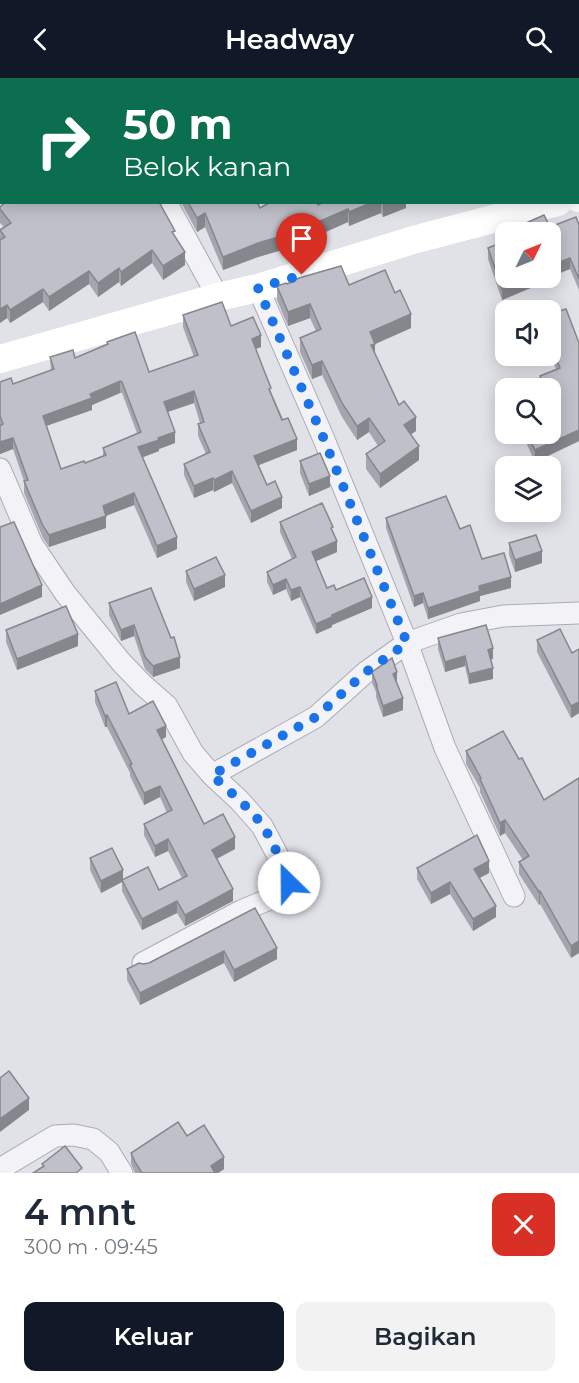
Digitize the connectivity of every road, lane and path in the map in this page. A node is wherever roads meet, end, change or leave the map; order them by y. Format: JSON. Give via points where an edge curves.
{"nodes":[{"id":1,"x":167,"y":204,"type":"edge"},
{"id":2,"x":550,"y":204,"type":"edge"},
{"id":3,"x":258,"y":288,"type":"junction"},
{"id":4,"x":218,"y":297,"type":"junction"},
{"id":5,"x":0,"y":359,"type":"edge"},
{"id":6,"x":0,"y":469,"type":"edge"},
{"id":7,"x":579,"y":613,"type":"edge"},
{"id":8,"x":407,"y":643,"type":"junction"},
{"id":9,"x":212,"y":775,"type":"junction"},
{"id":10,"x":514,"y":896,"type":"dead end"},
{"id":11,"x":143,"y":963,"type":"edge"},
{"id":12,"x":0,"y":1169,"type":"edge"},
{"id":13,"x":122,"y":1173,"type":"edge"}],
"edges":[{"from":1,"to":4,"type":"street"},
{"from":2,"to":3,"type":"street","via":[[413,240]]},
{"from":3,"to":4,"type":"street"},
{"from":3,"to":8,"type":"street"},
{"from":4,"to":5,"type":"street"},
{"from":6,"to":9,"type":"street","via":[[32,544],[65,593],[121,662],[166,706],[193,753]]},
{"from":7,"to":8,"type":"street","via":[[503,616],[461,624]]},
{"from":8,"to":9,"type":"street","via":[[366,672],[316,717]]},
{"from":8,"to":10,"type":"street","via":[[445,748]]},
{"from":9,"to":11,"type":"street","via":[[262,826],[289,883],[284,894],[241,911]]},
{"from":12,"to":13,"type":"street","via":[[55,1136],[74,1135],[93,1139],[109,1152]]}]}
